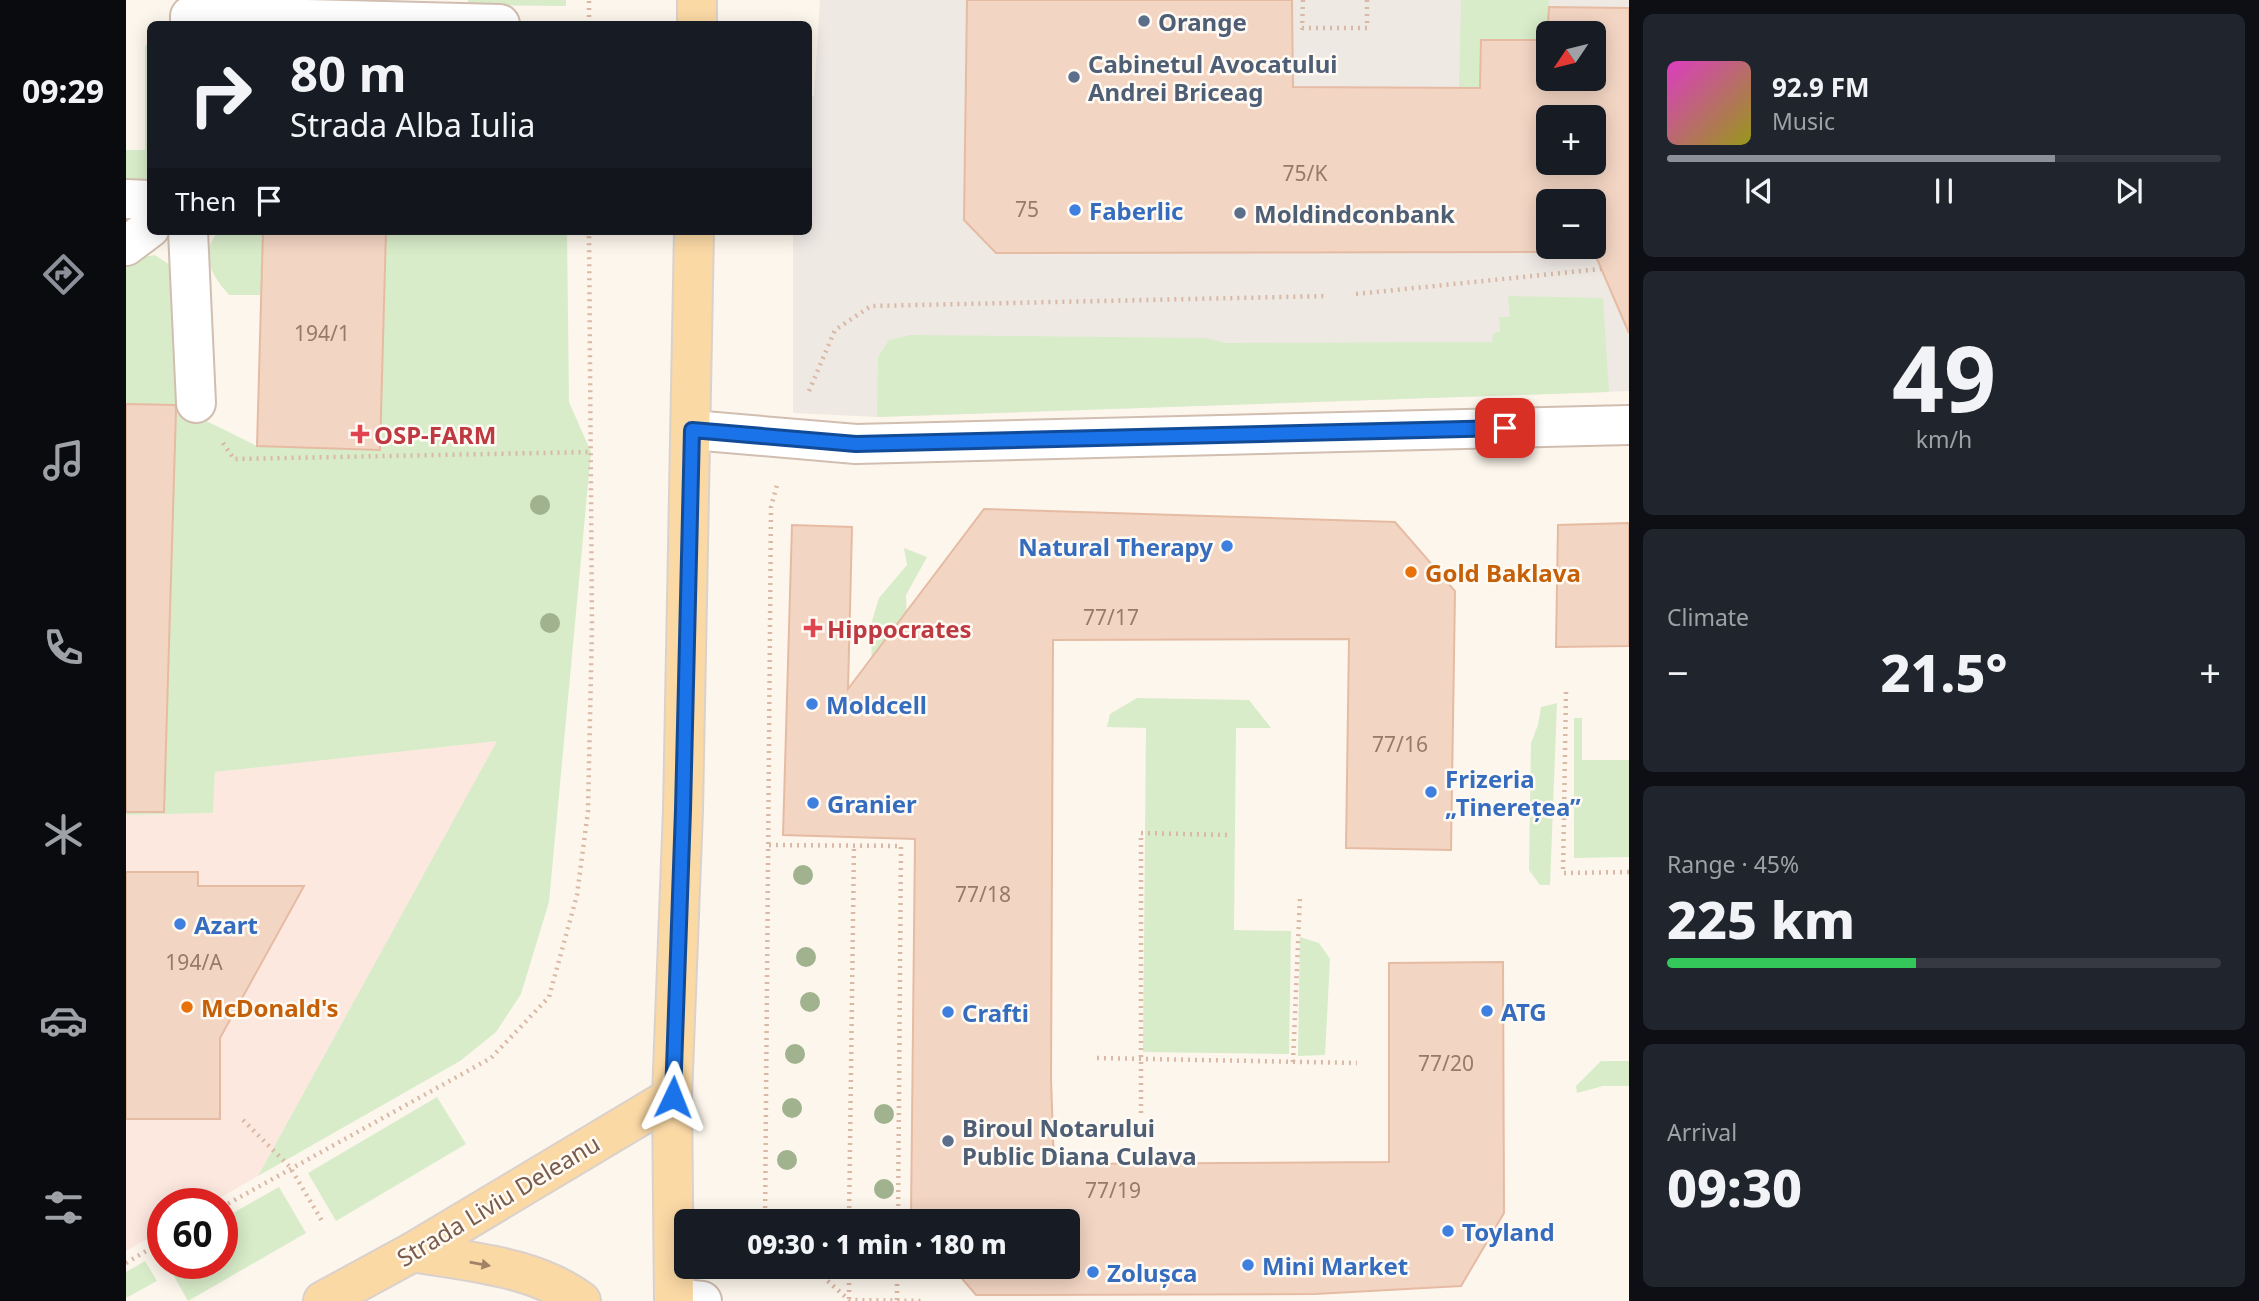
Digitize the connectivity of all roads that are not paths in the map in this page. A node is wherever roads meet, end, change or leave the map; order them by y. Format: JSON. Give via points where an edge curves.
{"nodes":[{"id":1,"x":696,"y":0,"type":"edge"},
{"id":2,"x":190,"y":21,"type":"edge"},
{"id":3,"x":384,"y":21,"type":"edge"},
{"id":4,"x":696,"y":21,"type":"edge"},
{"id":5,"x":126,"y":199,"type":"edge"},
{"id":6,"x":147,"y":200,"type":"edge"},
{"id":7,"x":147,"y":230,"type":"edge"},
{"id":8,"x":188,"y":235,"type":"edge"},
{"id":9,"x":694,"y":235,"type":"edge"},
{"id":10,"x":126,"y":246,"type":"edge"},
{"id":11,"x":196,"y":403,"type":"road end"},
{"id":12,"x":1629,"y":425,"type":"edge"},
{"id":13,"x":692,"y":430,"type":"junction"},
{"id":14,"x":673,"y":1097,"type":"junction"},
{"id":15,"x":413,"y":1252,"type":"junction"},
{"id":16,"x":683,"y":1300,"type":"edge"},
{"id":17,"x":323,"y":1301,"type":"edge"},
{"id":18,"x":581,"y":1301,"type":"edge"}],
"edges":[{"from":1,"to":4,"type":"main road"},
{"from":2,"to":3,"type":"lane","via":[[190,16]]},
{"from":5,"to":6,"type":"lane"},
{"from":7,"to":10,"type":"lane"},
{"from":8,"to":11,"type":"lane"},
{"from":9,"to":13,"type":"main road"},
{"from":12,"to":13,"type":"lane","via":[[867,444]]},
{"from":13,"to":14,"type":"main road"},
{"from":14,"to":15,"type":"main road","name":"Strada Liviu Deleanu"},
{"from":14,"to":16,"type":"main road"},
{"from":15,"to":17,"type":"main road","name":"Strada Liviu Deleanu"},
{"from":15,"to":18,"type":"main road","one_way":true,"via":[[518,1271]]}]}
